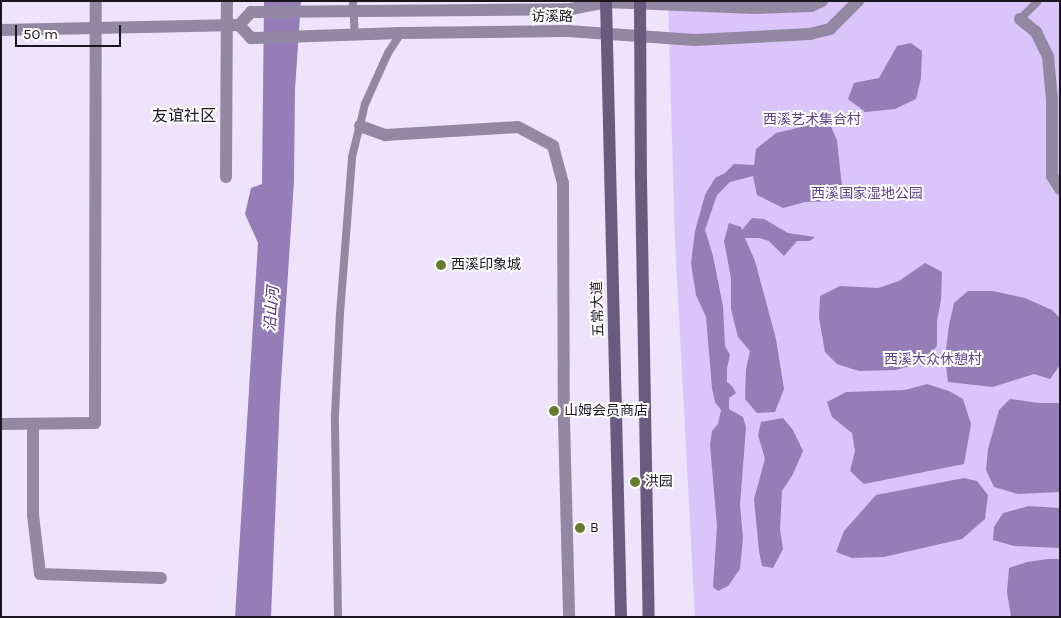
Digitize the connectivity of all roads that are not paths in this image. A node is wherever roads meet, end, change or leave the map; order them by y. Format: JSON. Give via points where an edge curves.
{"nodes":[{"id":1,"x":96,"y":1,"type":"edge"},
{"id":2,"x":227,"y":1,"type":"edge"},
{"id":3,"x":606,"y":1,"type":"edge"},
{"id":4,"x":822,"y":1,"type":"edge"},
{"id":5,"x":858,"y":1,"type":"edge"},
{"id":6,"x":1038,"y":1,"type":"edge"},
{"id":7,"x":640,"y":2,"type":"edge"},
{"id":8,"x":354,"y":6,"type":"edge"},
{"id":9,"x":1020,"y":19,"type":"joint"},
{"id":10,"x":233,"y":25,"type":"junction"},
{"id":11,"x":96,"y":28,"type":"junction"},
{"id":12,"x":1,"y":30,"type":"edge"},
{"id":13,"x":605,"y":32,"type":"junction"},
{"id":14,"x":401,"y":33,"type":"junction"},
{"id":15,"x":355,"y":35,"type":"junction"},
{"id":16,"x":640,"y":35,"type":"junction"},
{"id":17,"x":360,"y":126,"type":"junction"},
{"id":18,"x":1056,"y":135,"type":"edge"},
{"id":19,"x":226,"y":177,"type":"dead end"},
{"id":20,"x":1060,"y":189,"type":"edge"},
{"id":21,"x":1,"y":424,"type":"edge"},
{"id":22,"x":34,"y":425,"type":"junction"},
{"id":23,"x":161,"y":578,"type":"dead end"},
{"id":24,"x":338,"y":617,"type":"edge"},
{"id":25,"x":569,"y":617,"type":"edge"},
{"id":26,"x":621,"y":617,"type":"edge"},
{"id":27,"x":649,"y":617,"type":"edge"}],
"edges":[{"from":1,"to":11,"type":"street"},
{"from":2,"to":10,"type":"street"},
{"from":3,"to":7,"type":"street"},
{"from":3,"to":8,"type":"street","via":[[571,9]]},
{"from":3,"to":13,"type":"main road","name":"五常大道"},
{"from":4,"to":7,"type":"street","via":[[811,6],[754,8]]},
{"from":5,"to":16,"type":"street","name":"访溪路","via":[[830,28],[810,34],[695,40]]},
{"from":6,"to":9,"type":"lane"},
{"from":7,"to":16,"type":"main road"},
{"from":8,"to":10,"type":"street","via":[[251,12]]},
{"from":8,"to":15,"type":"lane"},
{"from":9,"to":18,"type":"street","via":[[1036,32],[1048,58]]},
{"from":10,"to":11,"type":"street"},
{"from":10,"to":15,"type":"street","name":"访溪路","via":[[251,38]]},
{"from":10,"to":19,"type":"street"},
{"from":11,"to":12,"type":"street"},
{"from":11,"to":22,"type":"street","via":[[95,423]]},
{"from":13,"to":14,"type":"street","name":"访溪路"},
{"from":13,"to":16,"type":"street","name":"访溪路"},
{"from":13,"to":26,"type":"main road","name":"五常大道"},
{"from":14,"to":15,"type":"street","name":"访溪路"},
{"from":14,"to":17,"type":"lane","via":[[376,78]]},
{"from":16,"to":27,"type":"main road"},
{"from":17,"to":24,"type":"lane","via":[[352,167],[340,314],[336,406]]},
{"from":17,"to":25,"type":"street","via":[[384,135],[518,127],[554,146],[564,183],[564,411]]},
{"from":18,"to":20,"type":"street","via":[[1052,176]]},
{"from":21,"to":22,"type":"street"},
{"from":22,"to":23,"type":"street","via":[[33,515],[40,574]]}]}
